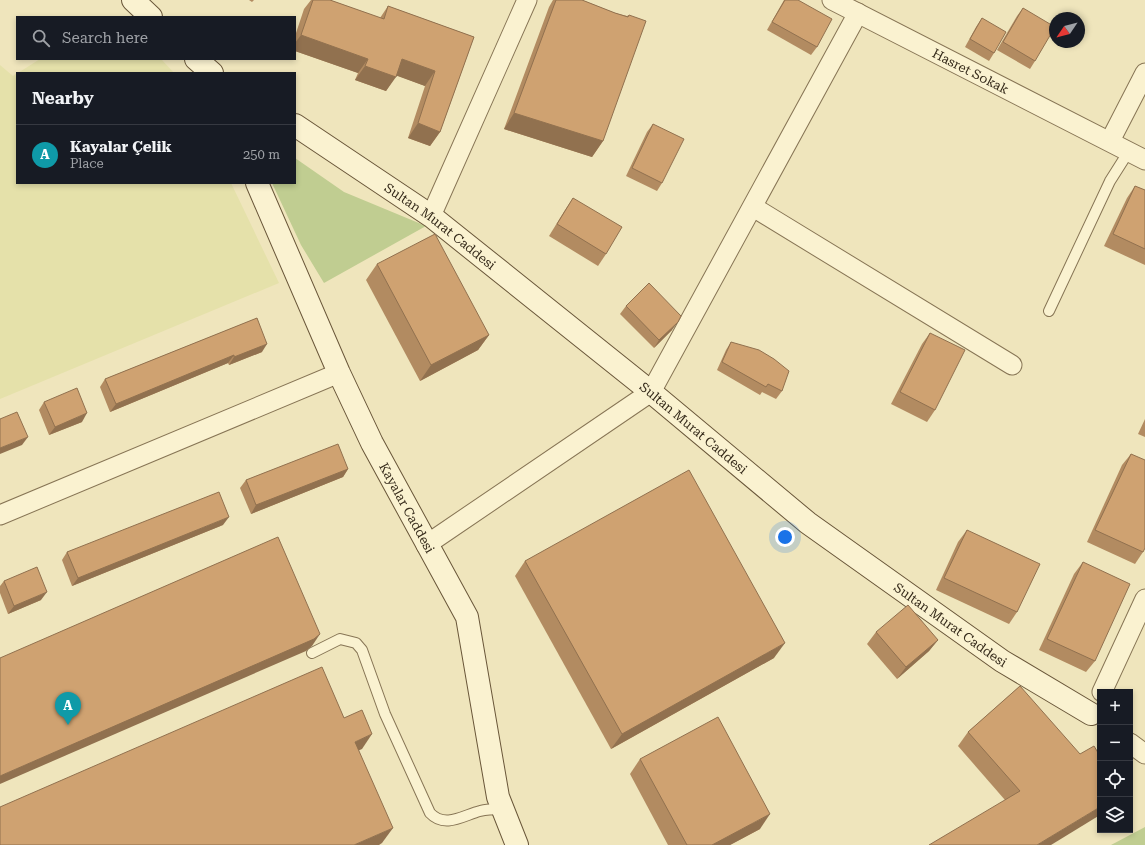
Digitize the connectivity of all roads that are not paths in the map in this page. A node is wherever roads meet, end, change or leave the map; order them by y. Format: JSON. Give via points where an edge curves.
{"nodes":[{"id":1,"x":133,"y":0,"type":"edge"},
{"id":2,"x":527,"y":0,"type":"edge"},
{"id":3,"x":832,"y":0,"type":"edge"},
{"id":4,"x":858,"y":13,"type":"junction"},
{"id":5,"x":150,"y":16,"type":"edge"},
{"id":6,"x":1145,"y":73,"type":"edge"},
{"id":7,"x":296,"y":127,"type":"edge"},
{"id":8,"x":1110,"y":141,"type":"junction"},
{"id":9,"x":1137,"y":155,"type":"edge"},
{"id":10,"x":257,"y":184,"type":"edge"},
{"id":11,"x":753,"y":207,"type":"junction"},
{"id":12,"x":431,"y":216,"type":"junction"},
{"id":13,"x":1048,"y":311,"type":"dead end"},
{"id":14,"x":1012,"y":365,"type":"dead end"},
{"id":15,"x":338,"y":373,"type":"junction"},
{"id":16,"x":651,"y":392,"type":"junction"},
{"id":17,"x":0,"y":515,"type":"edge"},
{"id":18,"x":426,"y":544,"type":"junction"},
{"id":19,"x":1145,"y":599,"type":"edge"},
{"id":20,"x":312,"y":653,"type":"edge"},
{"id":21,"x":1103,"y":689,"type":"edge"},
{"id":22,"x":1097,"y":710,"type":"edge"},
{"id":23,"x":1133,"y":745,"type":"edge"},
{"id":24,"x":1145,"y":754,"type":"edge"},
{"id":25,"x":503,"y":808,"type":"junction"},
{"id":26,"x":517,"y":845,"type":"edge"}],
"edges":[{"from":1,"to":5,"type":"street"},
{"from":2,"to":12,"type":"street"},
{"from":3,"to":4,"type":"street","name":"Hasret Sokak"},
{"from":4,"to":8,"type":"street","name":"Hasret Sokak"},
{"from":4,"to":11,"type":"street"},
{"from":6,"to":8,"type":"street"},
{"from":7,"to":12,"type":"street","name":"Sultan Murat Caddesi"},
{"from":8,"to":9,"type":"street","name":"Hasret Sokak"},
{"from":9,"to":13,"type":"lane","via":[[1110,181]]},
{"from":10,"to":15,"type":"street","name":"Kayalar Caddesi"},
{"from":11,"to":14,"type":"street"},
{"from":11,"to":16,"type":"street"},
{"from":12,"to":16,"type":"street","name":"Sultan Murat Caddesi"},
{"from":15,"to":17,"type":"street"},
{"from":15,"to":18,"type":"street","name":"Kayalar Caddesi"},
{"from":16,"to":18,"type":"street"},
{"from":16,"to":22,"type":"street","name":"Sultan Murat Caddesi","via":[[808,523],[1002,661]]},
{"from":18,"to":25,"type":"street","name":"Kayalar Caddesi","via":[[467,617],[498,797]]},
{"from":19,"to":21,"type":"street"},
{"from":20,"to":25,"type":"lane","via":[[340,639],[356,643],[362,650],[385,714],[434,818],[453,820],[481,811]]},
{"from":23,"to":24,"type":"street"},
{"from":25,"to":26,"type":"street","name":"Kayalar Caddesi"}]}
